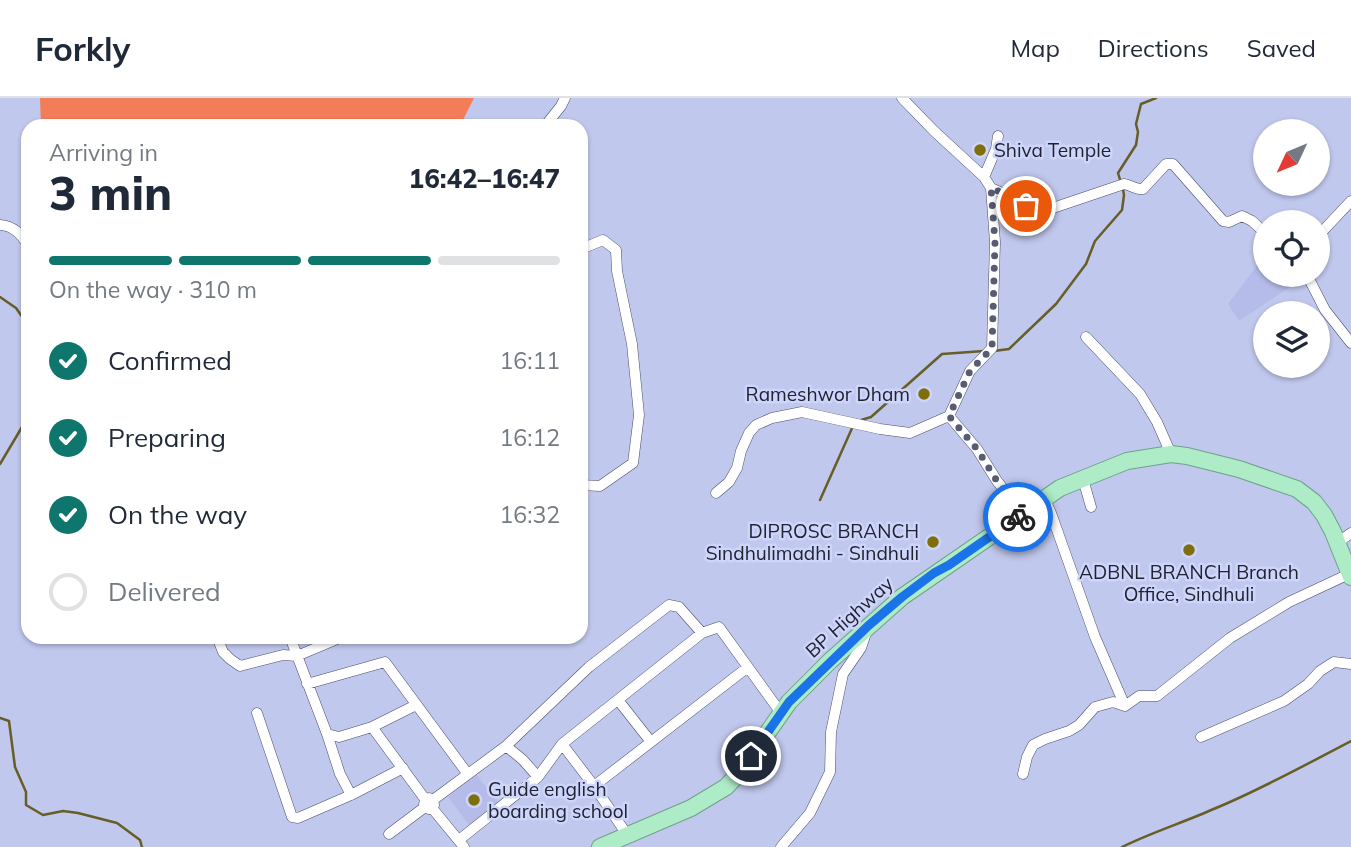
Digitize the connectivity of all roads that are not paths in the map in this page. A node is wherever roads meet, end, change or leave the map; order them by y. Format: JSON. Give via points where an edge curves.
{"nodes":[{"id":1,"x":565,"y":98,"type":"edge"},
{"id":2,"x":902,"y":98,"type":"edge"},
{"id":3,"x":551,"y":119,"type":"edge"},
{"id":4,"x":998,"y":136,"type":"dead end"},
{"id":5,"x":984,"y":177,"type":"junction"},
{"id":6,"x":991,"y":188,"type":"junction"},
{"id":7,"x":1351,"y":201,"type":"edge"},
{"id":8,"x":1253,"y":222,"type":"edge"},
{"id":9,"x":1330,"y":223,"type":"edge"},
{"id":10,"x":0,"y":225,"type":"edge"},
{"id":11,"x":21,"y":234,"type":"edge"},
{"id":12,"x":588,"y":246,"type":"edge"},
{"id":13,"x":1313,"y":287,"type":"edge"},
{"id":14,"x":1086,"y":337,"type":"dead end"},
{"id":15,"x":1351,"y":343,"type":"edge"},
{"id":16,"x":949,"y":416,"type":"junction"},
{"id":17,"x":1171,"y":454,"type":"junction"},
{"id":18,"x":1083,"y":479,"type":"junction"},
{"id":19,"x":588,"y":485,"type":"edge"},
{"id":20,"x":716,"y":493,"type":"dead end"},
{"id":21,"x":1044,"y":498,"type":"junction"},
{"id":22,"x":1091,"y":507,"type":"dead end"},
{"id":23,"x":1023,"y":513,"type":"junction"},
{"id":24,"x":1351,"y":533,"type":"edge"},
{"id":25,"x":1337,"y":543,"type":"junction"},
{"id":26,"x":1350,"y":575,"type":"edge"},
{"id":27,"x":868,"y":626,"type":"junction"},
{"id":28,"x":702,"y":634,"type":"junction"},
{"id":29,"x":220,"y":644,"type":"edge"},
{"id":30,"x":293,"y":644,"type":"edge"},
{"id":31,"x":325,"y":644,"type":"edge"},
{"id":32,"x":297,"y":656,"type":"junction"},
{"id":33,"x":1351,"y":664,"type":"edge"},
{"id":34,"x":748,"y":667,"type":"junction"},
{"id":35,"x":307,"y":684,"type":"junction"},
{"id":36,"x":618,"y":700,"type":"junction"},
{"id":37,"x":416,"y":705,"type":"junction"},
{"id":38,"x":1125,"y":706,"type":"junction"},
{"id":39,"x":257,"y":713,"type":"dead end"},
{"id":40,"x":781,"y":713,"type":"junction"},
{"id":41,"x":372,"y":727,"type":"junction"},
{"id":42,"x":327,"y":734,"type":"junction"},
{"id":43,"x":1201,"y":737,"type":"dead end"},
{"id":44,"x":651,"y":742,"type":"junction"},
{"id":45,"x":562,"y":744,"type":"junction"},
{"id":46,"x":506,"y":746,"type":"junction"},
{"id":47,"x":403,"y":768,"type":"junction"},
{"id":48,"x":467,"y":773,"type":"junction"},
{"id":49,"x":1023,"y":774,"type":"dead end"},
{"id":50,"x":538,"y":777,"type":"junction"},
{"id":51,"x":594,"y":786,"type":"junction"},
{"id":52,"x":351,"y":795,"type":"junction"},
{"id":53,"x":429,"y":803,"type":"junction"},
{"id":54,"x":389,"y":834,"type":"dead end"},
{"id":55,"x":628,"y":836,"type":"junction"},
{"id":56,"x":462,"y":843,"type":"edge"},
{"id":57,"x":600,"y":847,"type":"edge"},
{"id":58,"x":781,"y":847,"type":"edge"}],
"edges":[{"from":1,"to":3,"type":"street"},
{"from":2,"to":5,"type":"street"},
{"from":4,"to":5,"type":"street"},
{"from":5,"to":6,"type":"street"},
{"from":6,"to":8,"type":"street","via":[[1013,203],[1044,211],[1124,184],[1143,189],[1166,164],[1173,164],[1223,221],[1242,216]]},
{"from":6,"to":16,"type":"street","via":[[995,242],[992,348],[970,371]]},
{"from":7,"to":9,"type":"street"},
{"from":10,"to":11,"type":"street"},
{"from":12,"to":19,"type":"street","via":[[603,240],[616,250],[639,415],[633,463],[600,486]]},
{"from":13,"to":15,"type":"street"},
{"from":14,"to":17,"type":"street","via":[[1140,394]]},
{"from":16,"to":20,"type":"street","via":[[910,433],[802,412],[772,418],[749,433],[737,468]]},
{"from":16,"to":23,"type":"street"},
{"from":17,"to":18,"type":"highway","name":"BP Highway","via":[[1127,461]]},
{"from":17,"to":25,"type":"highway","name":"BP Highway","via":[[1239,469],[1297,489],[1324,514]]},
{"from":18,"to":21,"type":"highway","name":"BP Highway"},
{"from":18,"to":22,"type":"street"},
{"from":21,"to":23,"type":"highway","name":"BP Highway"},
{"from":21,"to":38,"type":"street"},
{"from":23,"to":27,"type":"highway","name":"BP Highway","via":[[934,573]]},
{"from":24,"to":25,"type":"street"},
{"from":25,"to":26,"type":"highway","name":"BP Highway"},
{"from":26,"to":38,"type":"street","via":[[1289,602],[1240,632],[1157,696],[1139,696]]},
{"from":27,"to":40,"type":"highway","name":"BP Highway"},
{"from":27,"to":58,"type":"street","via":[[861,648],[843,674],[831,732],[830,772],[810,813]]},
{"from":28,"to":34,"type":"street","via":[[719,627]]},
{"from":28,"to":36,"type":"street"},
{"from":28,"to":46,"type":"street","via":[[679,607],[669,605],[589,667]]},
{"from":29,"to":32,"type":"street","via":[[240,666]]},
{"from":30,"to":32,"type":"street"},
{"from":31,"to":32,"type":"street"},
{"from":32,"to":35,"type":"street"},
{"from":33,"to":43,"type":"street","via":[[1334,662],[1284,701]]},
{"from":34,"to":40,"type":"street"},
{"from":34,"to":44,"type":"street"},
{"from":35,"to":37,"type":"street","via":[[385,662]]},
{"from":35,"to":42,"type":"street"},
{"from":36,"to":44,"type":"street"},
{"from":36,"to":45,"type":"street"},
{"from":37,"to":41,"type":"street"},
{"from":37,"to":48,"type":"street"},
{"from":38,"to":49,"type":"street","via":[[1113,702],[1095,707],[1079,725],[1033,745]]},
{"from":39,"to":52,"type":"street","via":[[292,817]]},
{"from":40,"to":55,"type":"highway","name":"BP Highway","via":[[726,787]]},
{"from":41,"to":42,"type":"street","via":[[339,737]]},
{"from":41,"to":47,"type":"street"},
{"from":42,"to":52,"type":"street"},
{"from":44,"to":51,"type":"street"},
{"from":45,"to":50,"type":"street"},
{"from":45,"to":51,"type":"street"},
{"from":46,"to":48,"type":"street"},
{"from":46,"to":50,"type":"street"},
{"from":47,"to":52,"type":"street"},
{"from":47,"to":53,"type":"street"},
{"from":48,"to":53,"type":"street"},
{"from":50,"to":56,"type":"street"},
{"from":51,"to":55,"type":"street"},
{"from":53,"to":54,"type":"street"},
{"from":53,"to":56,"type":"street"},
{"from":55,"to":57,"type":"highway","name":"BP Highway"}]}
